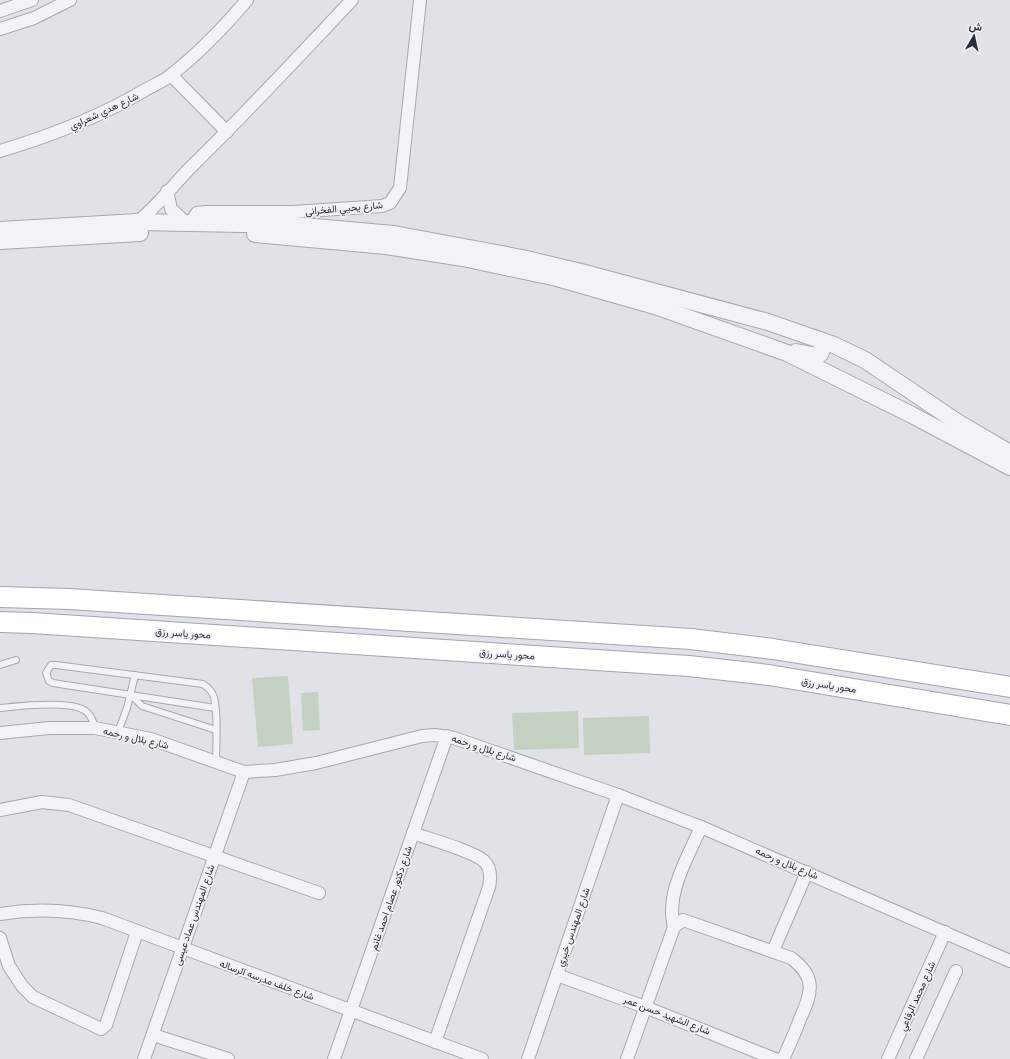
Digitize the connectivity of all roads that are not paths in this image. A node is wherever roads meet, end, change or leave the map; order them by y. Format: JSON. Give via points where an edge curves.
{"nodes":[{"id":1,"x":32,"y":0,"type":"edge"},
{"id":2,"x":70,"y":0,"type":"edge"},
{"id":3,"x":247,"y":0,"type":"edge"},
{"id":4,"x":352,"y":0,"type":"edge"},
{"id":5,"x":420,"y":0,"type":"edge"},
{"id":6,"x":0,"y":11,"type":"edge"},
{"id":7,"x":0,"y":29,"type":"edge"},
{"id":8,"x":171,"y":75,"type":"junction"},
{"id":9,"x":227,"y":132,"type":"junction"},
{"id":10,"x":0,"y":151,"type":"edge"},
{"id":11,"x":167,"y":191,"type":"junction"},
{"id":12,"x":292,"y":219,"type":"junction"},
{"id":13,"x":137,"y":222,"type":"junction"},
{"id":14,"x":188,"y":222,"type":"junction"},
{"id":15,"x":0,"y":230,"type":"edge"},
{"id":16,"x":0,"y":241,"type":"edge"},
{"id":17,"x":820,"y":340,"type":"junction"},
{"id":18,"x":787,"y":353,"type":"junction"},
{"id":19,"x":1010,"y":453,"type":"edge"},
{"id":20,"x":1010,"y":467,"type":"edge"},
{"id":21,"x":0,"y":597,"type":"edge"},
{"id":22,"x":0,"y":622,"type":"edge"},
{"id":23,"x":16,"y":660,"type":"dead end"},
{"id":24,"x":0,"y":665,"type":"edge"},
{"id":25,"x":135,"y":675,"type":"junction"},
{"id":26,"x":1010,"y":687,"type":"edge"},
{"id":27,"x":131,"y":695,"type":"junction"},
{"id":28,"x":0,"y":708,"type":"edge"},
{"id":29,"x":215,"y":708,"type":"junction"},
{"id":30,"x":1010,"y":715,"type":"edge"},
{"id":31,"x":95,"y":728,"type":"junction"},
{"id":32,"x":216,"y":730,"type":"junction"},
{"id":33,"x":118,"y":732,"type":"junction"},
{"id":34,"x":0,"y":733,"type":"edge"},
{"id":35,"x":447,"y":736,"type":"junction"},
{"id":36,"x":216,"y":763,"type":"junction"},
{"id":37,"x":244,"y":772,"type":"junction"},
{"id":38,"x":618,"y":795,"type":"junction"},
{"id":39,"x":0,"y":810,"type":"edge"},
{"id":40,"x":701,"y":827,"type":"junction"},
{"id":41,"x":413,"y":833,"type":"junction"},
{"id":42,"x":215,"y":856,"type":"junction"},
{"id":43,"x":807,"y":872,"type":"junction"},
{"id":44,"x":319,"y":893,"type":"dead end"},
{"id":45,"x":0,"y":914,"type":"edge"},
{"id":46,"x":674,"y":927,"type":"junction"},
{"id":47,"x":137,"y":932,"type":"junction"},
{"id":48,"x":945,"y":932,"type":"junction"},
{"id":49,"x":0,"y":938,"type":"edge"},
{"id":50,"x":182,"y":949,"type":"junction"},
{"id":51,"x":773,"y":951,"type":"junction"},
{"id":52,"x":1010,"y":961,"type":"edge"},
{"id":53,"x":956,"y":971,"type":"dead end"},
{"id":54,"x":557,"y":975,"type":"junction"},
{"id":55,"x":645,"y":1007,"type":"junction"},
{"id":56,"x":351,"y":1011,"type":"junction"},
{"id":57,"x":153,"y":1035,"type":"junction"},
{"id":58,"x":435,"y":1042,"type":"junction"},
{"id":59,"x":144,"y":1059,"type":"edge"},
{"id":60,"x":228,"y":1059,"type":"edge"},
{"id":61,"x":334,"y":1059,"type":"edge"},
{"id":62,"x":482,"y":1059,"type":"edge"},
{"id":63,"x":528,"y":1059,"type":"edge"},
{"id":64,"x":627,"y":1059,"type":"edge"},
{"id":65,"x":776,"y":1059,"type":"edge"},
{"id":66,"x":783,"y":1059,"type":"edge"},
{"id":67,"x":888,"y":1059,"type":"edge"},
{"id":68,"x":916,"y":1059,"type":"edge"}],
"edges":[{"from":1,"to":6,"type":"street"},
{"from":2,"to":7,"type":"street","via":[[34,18]]},
{"from":3,"to":8,"type":"street","name":"شارع هدي شعراوي","via":[[209,41]]},
{"from":4,"to":9,"type":"street"},
{"from":5,"to":12,"type":"street","name":"شارع يحيي الفخرانى","via":[[401,181],[396,196],[390,203],[382,206]]},
{"from":8,"to":9,"type":"street"},
{"from":8,"to":10,"type":"street","name":"شارع هدي شعراوي","via":[[125,103],[31,142]]},
{"from":9,"to":11,"type":"street"},
{"from":11,"to":13,"type":"street"},
{"from":11,"to":14,"type":"street","via":[[171,209]]},
{"from":12,"to":14,"type":"street"},
{"from":12,"to":17,"type":"street","via":[[394,234],[522,258],[768,322]]},
{"from":13,"to":14,"type":"street"},
{"from":13,"to":15,"type":"street"},
{"from":16,"to":18,"type":"street","via":[[148,232],[201,232],[317,239],[412,250],[489,263],[590,287],[694,319]]},
{"from":17,"to":18,"type":"street","via":[[823,347],[817,356],[798,352]]},
{"from":17,"to":19,"type":"street","via":[[865,360],[957,422]]},
{"from":18,"to":20,"type":"street","via":[[900,408]]},
{"from":21,"to":26,"type":"main road","via":[[69,599],[691,639],[773,649]]},
{"from":22,"to":30,"type":"main road","name":"محور ياسر رزق","via":[[689,666],[769,675]]},
{"from":23,"to":24,"type":"lane"},
{"from":25,"to":27,"type":"lane"},
{"from":25,"to":27,"type":"lane","via":[[56,665],[47,668],[49,681],[53,683]]},
{"from":25,"to":29,"type":"lane","via":[[203,684],[213,693]]},
{"from":27,"to":29,"type":"lane"},
{"from":27,"to":32,"type":"lane","via":[[142,706]]},
{"from":27,"to":33,"type":"lane"},
{"from":28,"to":31,"type":"lane","via":[[74,706],[89,714]]},
{"from":29,"to":32,"type":"lane"},
{"from":31,"to":33,"type":"street","name":"شارع بلال و رحمه"},
{"from":31,"to":34,"type":"street","name":"شارع بلال و رحمه","via":[[49,728]]},
{"from":32,"to":36,"type":"lane"},
{"from":33,"to":36,"type":"street","name":"شارع بلال و رحمه","via":[[151,739]]},
{"from":35,"to":37,"type":"street","name":"شارع بلال و رحمه","via":[[422,736],[316,763]]},
{"from":35,"to":38,"type":"street","name":"شارع بلال و رحمه"},
{"from":35,"to":41,"type":"street","name":"شارع دكتور عصام احمد غانم"},
{"from":36,"to":37,"type":"street","name":"شارع بلال و رحمه"},
{"from":37,"to":42,"type":"street","name":"شارع المهندس عماد عيسى"},
{"from":38,"to":40,"type":"street","name":"شارع بلال و رحمه"},
{"from":38,"to":54,"type":"street","name":"شارع المهندس خيري"},
{"from":39,"to":42,"type":"street","via":[[42,802],[60,803]]},
{"from":40,"to":43,"type":"street","name":"شارع بلال و رحمه"},
{"from":40,"to":46,"type":"street","via":[[674,892],[671,910]]},
{"from":41,"to":56,"type":"street","name":"شارع دكتور عصام احمد غانم"},
{"from":41,"to":58,"type":"street","via":[[477,856],[483,860],[490,873],[489,887]]},
{"from":42,"to":44,"type":"street"},
{"from":42,"to":50,"type":"street","name":"شارع المهندس عماد عيسى"},
{"from":43,"to":48,"type":"street","name":"شارع بلال و رحمه"},
{"from":43,"to":51,"type":"street"},
{"from":45,"to":47,"type":"street","name":"شارع خلف مدرسه الرساله","via":[[24,910],[63,910],[102,918]]},
{"from":46,"to":51,"type":"street","via":[[679,921],[687,921]]},
{"from":46,"to":55,"type":"street"},
{"from":47,"to":49,"type":"street","via":[[106,1025],[99,1029],[33,997],[9,966]]},
{"from":47,"to":50,"type":"street","name":"شارع خلف مدرسه الرساله"},
{"from":48,"to":52,"type":"street","name":"شارع بلال و رحمه"},
{"from":48,"to":67,"type":"street","name":"شارع محمد الرفاعي"},
{"from":50,"to":56,"type":"street","name":"شارع خلف مدرسه الرساله"},
{"from":50,"to":57,"type":"street","name":"شارع المهندس عماد عيسى"},
{"from":51,"to":66,"type":"street","via":[[797,962],[808,975],[810,987],[809,999]]},
{"from":53,"to":68,"type":"street"},
{"from":54,"to":55,"type":"street","name":"شارع الشهيد حسن عمر"},
{"from":54,"to":63,"type":"street","name":"شارع المهندس خيري"},
{"from":55,"to":64,"type":"street"},
{"from":55,"to":65,"type":"street","name":"شارع الشهيد حسن عمر"},
{"from":56,"to":58,"type":"street","name":"شارع خلف مدرسه الرساله"},
{"from":56,"to":61,"type":"street","name":"شارع دكتور عصام احمد غانم"},
{"from":57,"to":59,"type":"street","name":"شارع المهندس عماد عيسى"},
{"from":57,"to":60,"type":"street"},
{"from":58,"to":62,"type":"street","name":"شارع خلف مدرسه الرساله"}]}
